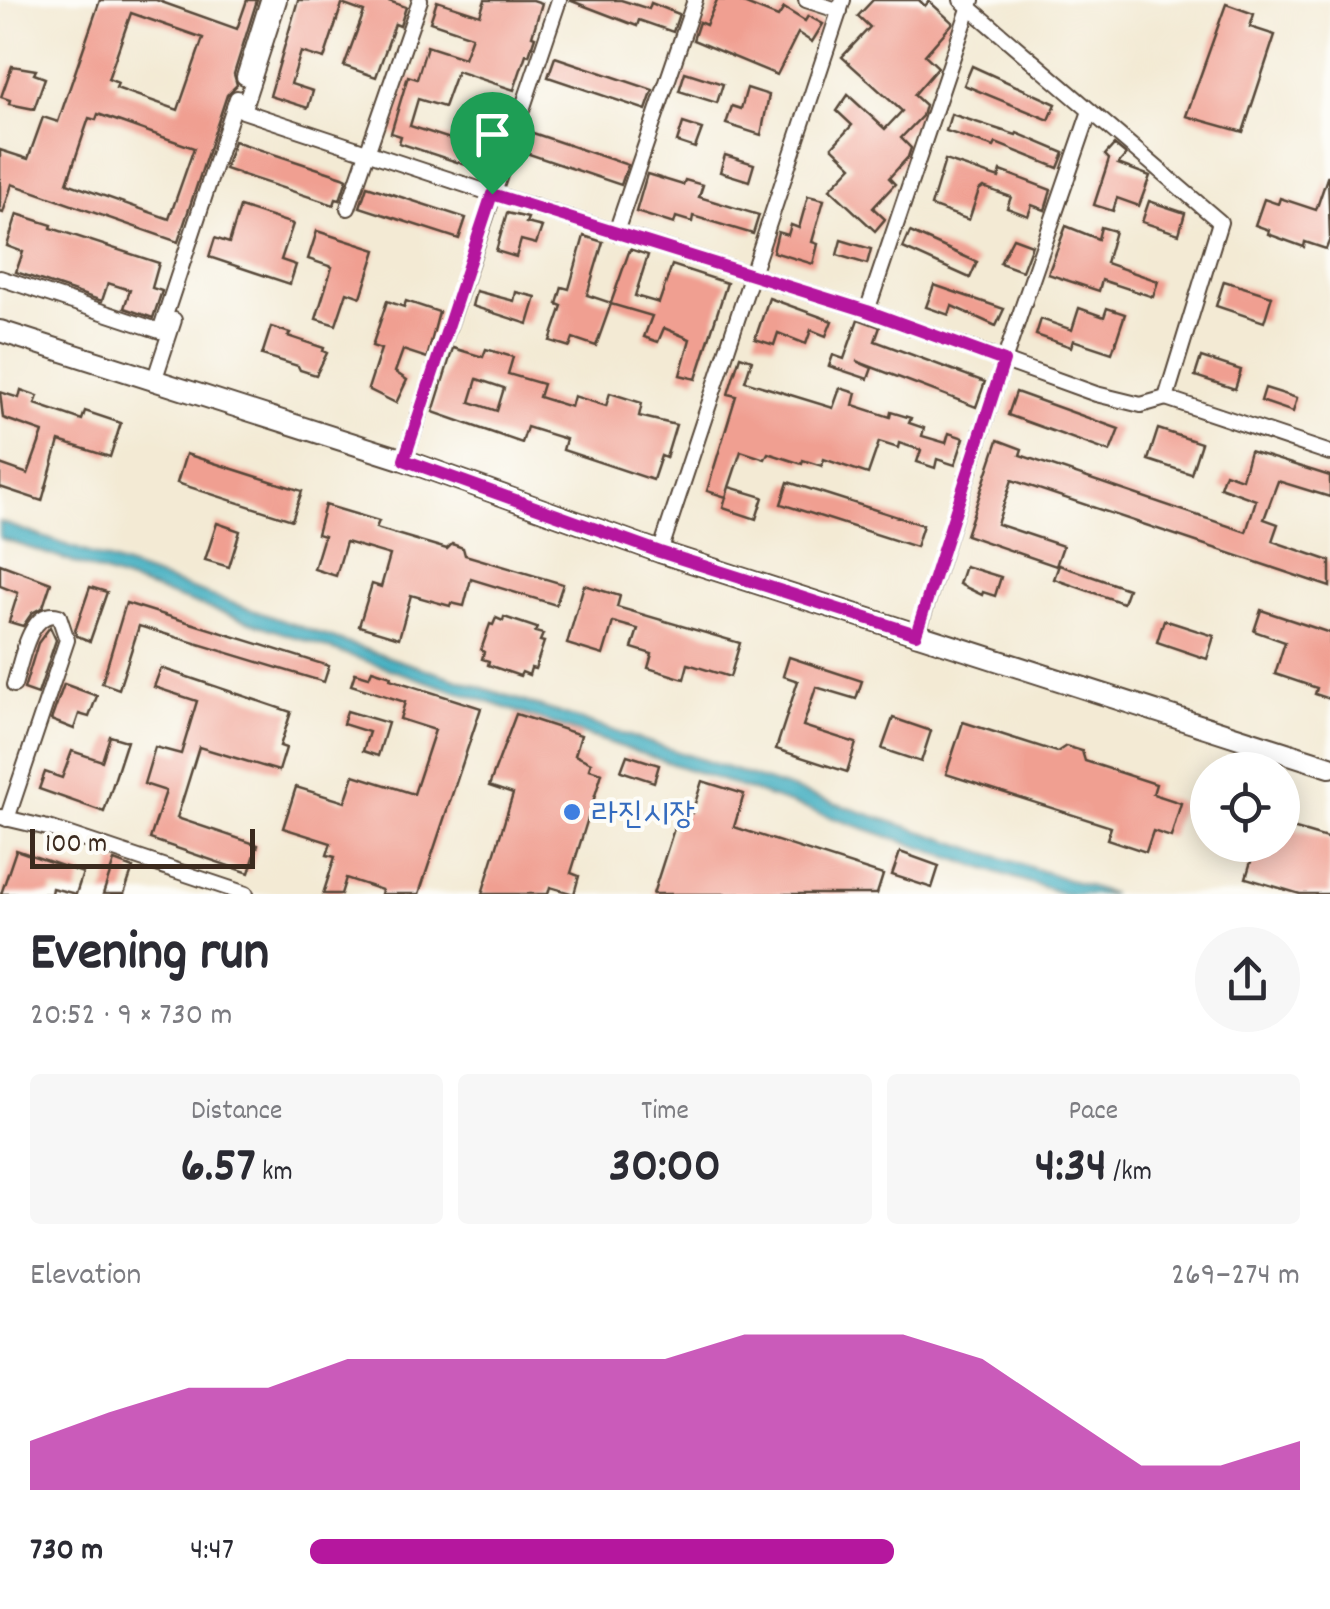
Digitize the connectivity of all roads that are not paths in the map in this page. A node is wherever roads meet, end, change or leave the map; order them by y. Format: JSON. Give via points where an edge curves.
{"nodes":[{"id":1,"x":268,"y":0,"type":"edge"},
{"id":2,"x":279,"y":0,"type":"edge"},
{"id":3,"x":420,"y":0,"type":"edge"},
{"id":4,"x":560,"y":0,"type":"edge"},
{"id":5,"x":695,"y":0,"type":"edge"},
{"id":6,"x":806,"y":0,"type":"edge"},
{"id":7,"x":967,"y":3,"type":"edge"},
{"id":8,"x":842,"y":6,"type":"edge"},
{"id":9,"x":1090,"y":111,"type":"junction"},
{"id":10,"x":367,"y":154,"type":"junction"},
{"id":11,"x":214,"y":192,"type":"dead end"},
{"id":12,"x":492,"y":194,"type":"junction"},
{"id":13,"x":348,"y":208,"type":"dead end"},
{"id":14,"x":616,"y":232,"type":"junction"},
{"id":15,"x":752,"y":275,"type":"junction"},
{"id":16,"x":0,"y":278,"type":"edge"},
{"id":17,"x":867,"y":311,"type":"junction"},
{"id":18,"x":0,"y":331,"type":"edge"},
{"id":19,"x":1004,"y":361,"type":"junction"},
{"id":20,"x":154,"y":381,"type":"junction"},
{"id":21,"x":1166,"y":398,"type":"junction"},
{"id":22,"x":1330,"y":453,"type":"edge"},
{"id":23,"x":404,"y":460,"type":"junction"},
{"id":24,"x":660,"y":552,"type":"junction"},
{"id":25,"x":916,"y":634,"type":"junction"},
{"id":26,"x":14,"y":685,"type":"dead end"},
{"id":27,"x":1330,"y":767,"type":"edge"},
{"id":28,"x":4,"y":818,"type":"edge"},
{"id":29,"x":246,"y":894,"type":"edge"}],
"edges":[{"from":1,"to":16,"type":"street","via":[[160,331]]},
{"from":2,"to":10,"type":"street","via":[[242,111]]},
{"from":3,"to":10,"type":"street"},
{"from":4,"to":12,"type":"street"},
{"from":5,"to":14,"type":"street"},
{"from":6,"to":8,"type":"street"},
{"from":7,"to":9,"type":"street"},
{"from":7,"to":17,"type":"street"},
{"from":8,"to":15,"type":"street"},
{"from":9,"to":19,"type":"street"},
{"from":9,"to":21,"type":"street","via":[[1220,222]]},
{"from":10,"to":12,"type":"street"},
{"from":10,"to":13,"type":"street"},
{"from":11,"to":20,"type":"street"},
{"from":12,"to":14,"type":"street"},
{"from":12,"to":23,"type":"street"},
{"from":14,"to":15,"type":"street"},
{"from":15,"to":17,"type":"street"},
{"from":15,"to":24,"type":"street"},
{"from":17,"to":19,"type":"street"},
{"from":18,"to":20,"type":"street"},
{"from":19,"to":21,"type":"street","via":[[1141,406]]},
{"from":19,"to":25,"type":"street"},
{"from":20,"to":23,"type":"street"},
{"from":21,"to":22,"type":"street"},
{"from":23,"to":24,"type":"street"},
{"from":24,"to":25,"type":"street"},
{"from":25,"to":27,"type":"street"},
{"from":26,"to":28,"type":"street","via":[[40,618],[59,616],[67,640]]},
{"from":28,"to":29,"type":"street"}]}
